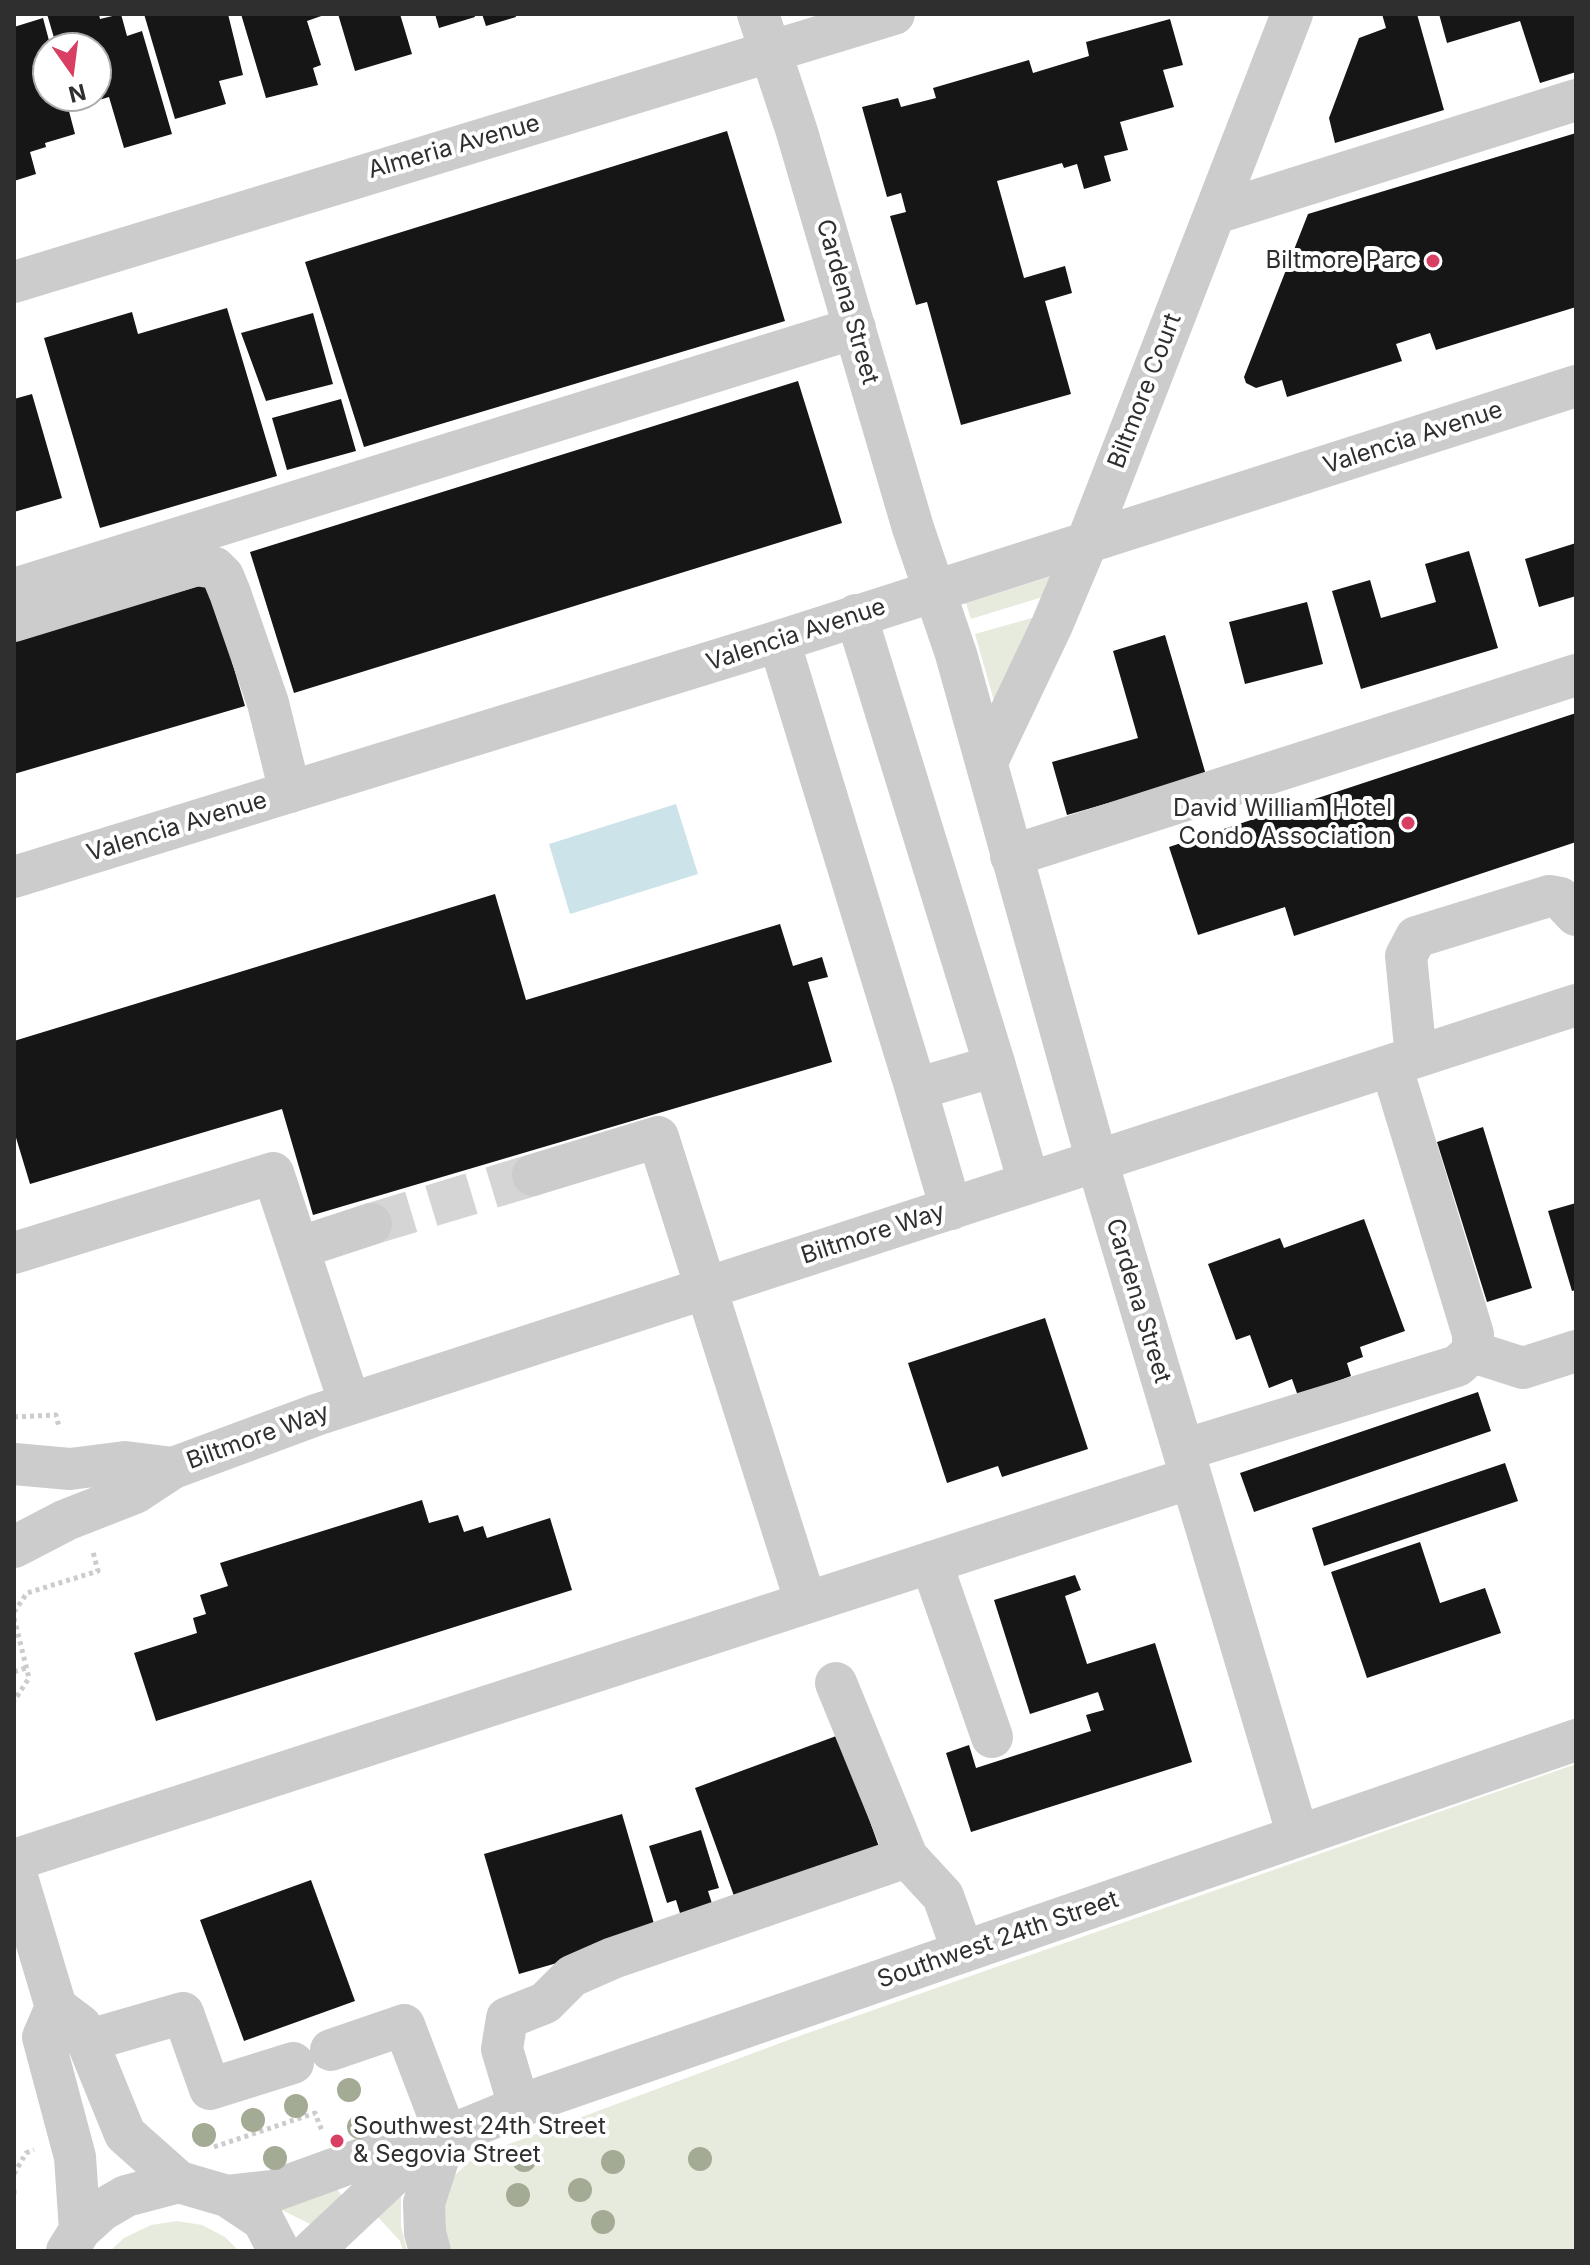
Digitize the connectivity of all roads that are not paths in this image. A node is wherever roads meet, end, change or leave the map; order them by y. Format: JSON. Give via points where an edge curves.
{"nodes":[{"id":1,"x":758,"y":14,"type":"edge"},
{"id":2,"x":894,"y":14,"type":"edge"},
{"id":3,"x":1292,"y":14,"type":"edge"},
{"id":4,"x":772,"y":53,"type":"junction"},
{"id":5,"x":1576,"y":100,"type":"edge"},
{"id":6,"x":1216,"y":213,"type":"junction"},
{"id":7,"x":14,"y":282,"type":"edge"},
{"id":8,"x":855,"y":328,"type":"junction"},
{"id":9,"x":1576,"y":386,"type":"edge"},
{"id":10,"x":1087,"y":542,"type":"junction"},
{"id":11,"x":14,"y":589,"type":"edge"},
{"id":12,"x":934,"y":591,"type":"junction"},
{"id":13,"x":856,"y":615,"type":"junction"},
{"id":14,"x":14,"y":621,"type":"edge"},
{"id":15,"x":779,"y":641,"type":"junction"},
{"id":16,"x":1576,"y":675,"type":"edge"},
{"id":17,"x":987,"y":762,"type":"junction"},
{"id":18,"x":290,"y":792,"type":"junction"},
{"id":19,"x":1011,"y":856,"type":"junction"},
{"id":20,"x":14,"y":877,"type":"edge"},
{"id":21,"x":1576,"y":915,"type":"edge"},
{"id":22,"x":1576,"y":1005,"type":"edge"},
{"id":23,"x":1404,"y":1061,"type":"junction"},
{"id":24,"x":995,"y":1066,"type":"junction"},
{"id":25,"x":916,"y":1089,"type":"junction"},
{"id":26,"x":1097,"y":1161,"type":"junction"},
{"id":27,"x":533,"y":1175,"type":"tunnel mouth"},
{"id":28,"x":1029,"y":1183,"type":"junction"},
{"id":29,"x":951,"y":1209,"type":"junction"},
{"id":30,"x":371,"y":1224,"type":"tunnel mouth"},
{"id":31,"x":298,"y":1248,"type":"junction"},
{"id":32,"x":14,"y":1253,"type":"edge"},
{"id":33,"x":707,"y":1288,"type":"junction"},
{"id":34,"x":1576,"y":1351,"type":"edge"},
{"id":35,"x":1473,"y":1352,"type":"junction"},
{"id":36,"x":350,"y":1404,"type":"junction"},
{"id":37,"x":14,"y":1464,"type":"edge"},
{"id":38,"x":1187,"y":1464,"type":"junction"},
{"id":39,"x":173,"y":1468,"type":"junction"},
{"id":40,"x":14,"y":1547,"type":"edge"},
{"id":41,"x":931,"y":1562,"type":"junction"},
{"id":42,"x":806,"y":1603,"type":"junction"},
{"id":43,"x":836,"y":1683,"type":"dead end"},
{"id":44,"x":992,"y":1737,"type":"dead end"},
{"id":45,"x":1576,"y":1740,"type":"edge"},
{"id":46,"x":1298,"y":1836,"type":"junction"},
{"id":47,"x":907,"y":1857,"type":"junction"},
{"id":48,"x":14,"y":1860,"type":"edge"},
{"id":49,"x":14,"y":1867,"type":"edge"},
{"id":50,"x":963,"y":1952,"type":"junction"},
{"id":51,"x":56,"y":2007,"type":"junction"},
{"id":52,"x":86,"y":2041,"type":"junction"},
{"id":53,"x":519,"y":2106,"type":"junction"},
{"id":54,"x":435,"y":2140,"type":"junction"},
{"id":55,"x":190,"y":2166,"type":"junction"},
{"id":56,"x":227,"y":2196,"type":"junction"},
{"id":57,"x":73,"y":2240,"type":"edge"},
{"id":58,"x":301,"y":2244,"type":"edge"},
{"id":59,"x":430,"y":2251,"type":"edge"}],
"edges":[{"from":1,"to":4,"type":"street","name":"Cardena Street"},
{"from":2,"to":4,"type":"street","name":"Almeria Avenue"},
{"from":3,"to":6,"type":"street","name":"Biltmore Court"},
{"from":4,"to":7,"type":"street","name":"Almeria Avenue"},
{"from":4,"to":8,"type":"street","name":"Cardena Street"},
{"from":5,"to":6,"type":"street"},
{"from":6,"to":10,"type":"street","name":"Biltmore Court"},
{"from":8,"to":11,"type":"street"},
{"from":8,"to":12,"type":"street","name":"Cardena Street"},
{"from":9,"to":10,"type":"street","name":"Valencia Avenue"},
{"from":10,"to":12,"type":"street","name":"Valencia Avenue"},
{"from":10,"to":17,"type":"street","name":"Biltmore Court"},
{"from":12,"to":13,"type":"street","name":"Valencia Avenue"},
{"from":12,"to":17,"type":"street","name":"Cardena Street"},
{"from":13,"to":15,"type":"street","name":"Valencia Avenue"},
{"from":13,"to":24,"type":"street"},
{"from":14,"to":18,"type":"street","via":[[197,565],[215,568],[230,593],[268,703]]},
{"from":15,"to":18,"type":"street","name":"Valencia Avenue"},
{"from":15,"to":25,"type":"street"},
{"from":16,"to":19,"type":"street"},
{"from":17,"to":19,"type":"street","name":"Cardena Street"},
{"from":18,"to":20,"type":"street","name":"Valencia Avenue"},
{"from":19,"to":26,"type":"street","name":"Cardena Street"},
{"from":21,"to":23,"type":"street","via":[[1560,898],[1549,896],[1416,937],[1406,956]]},
{"from":22,"to":23,"type":"street","name":"Biltmore Way"},
{"from":23,"to":26,"type":"street","name":"Biltmore Way"},
{"from":23,"to":35,"type":"street","via":[[1473,1334]]},
{"from":24,"to":25,"type":"street"},
{"from":24,"to":28,"type":"street"},
{"from":25,"to":29,"type":"street"},
{"from":26,"to":28,"type":"street","name":"Biltmore Way"},
{"from":26,"to":38,"type":"street","name":"Cardena Street"},
{"from":27,"to":33,"type":"street","via":[[658,1137]]},
{"from":28,"to":29,"type":"street","name":"Biltmore Way"},
{"from":29,"to":33,"type":"street","name":"Biltmore Way"},
{"from":30,"to":31,"type":"street"},
{"from":31,"to":32,"type":"street","via":[[273,1173]]},
{"from":31,"to":36,"type":"street"},
{"from":33,"to":36,"type":"street","name":"Biltmore Way"},
{"from":33,"to":42,"type":"street"},
{"from":34,"to":35,"type":"street","via":[[1523,1368]]},
{"from":35,"to":38,"type":"street","via":[[1457,1366]]},
{"from":36,"to":39,"type":"street","name":"Biltmore Way"},
{"from":37,"to":39,"type":"street","name":"Biltmore Way","via":[[70,1469],[125,1462]]},
{"from":38,"to":41,"type":"street"},
{"from":38,"to":46,"type":"street","name":"Cardena Street"},
{"from":39,"to":40,"type":"street","name":"Biltmore Way","via":[[135,1493]]},
{"from":41,"to":42,"type":"street"},
{"from":41,"to":44,"type":"street"},
{"from":42,"to":48,"type":"street"},
{"from":43,"to":47,"type":"street"},
{"from":45,"to":46,"type":"street","name":"Southwest 24th Street"},
{"from":46,"to":50,"type":"street","name":"Southwest 24th Street"},
{"from":47,"to":50,"type":"street","via":[[943,1896]]},
{"from":47,"to":53,"type":"street","via":[[572,1976],[545,2003],[507,2018],[502,2049]]},
{"from":49,"to":51,"type":"street"},
{"from":50,"to":53,"type":"street","name":"Southwest 24th Street"},
{"from":51,"to":52,"type":"street","via":[[81,2026]]},
{"from":51,"to":57,"type":"street","via":[[43,2037],[75,2157]]},
{"from":52,"to":54,"type":"street","via":[[183,2013],[210,2089],[404,2025]]},
{"from":52,"to":55,"type":"street","via":[[125,2134]]},
{"from":53,"to":54,"type":"street","name":"Southwest 24th Street"},
{"from":54,"to":56,"type":"street","name":"Southwest 24th Street","via":[[375,2154],[273,2191]]},
{"from":54,"to":58,"type":"street","name":"Southwest 24th Street"},
{"from":54,"to":59,"type":"street","via":[[424,2203]]},
{"from":55,"to":56,"type":"street"},
{"from":55,"to":57,"type":"street","via":[[102,2210]]},
{"from":56,"to":58,"type":"street"}]}
